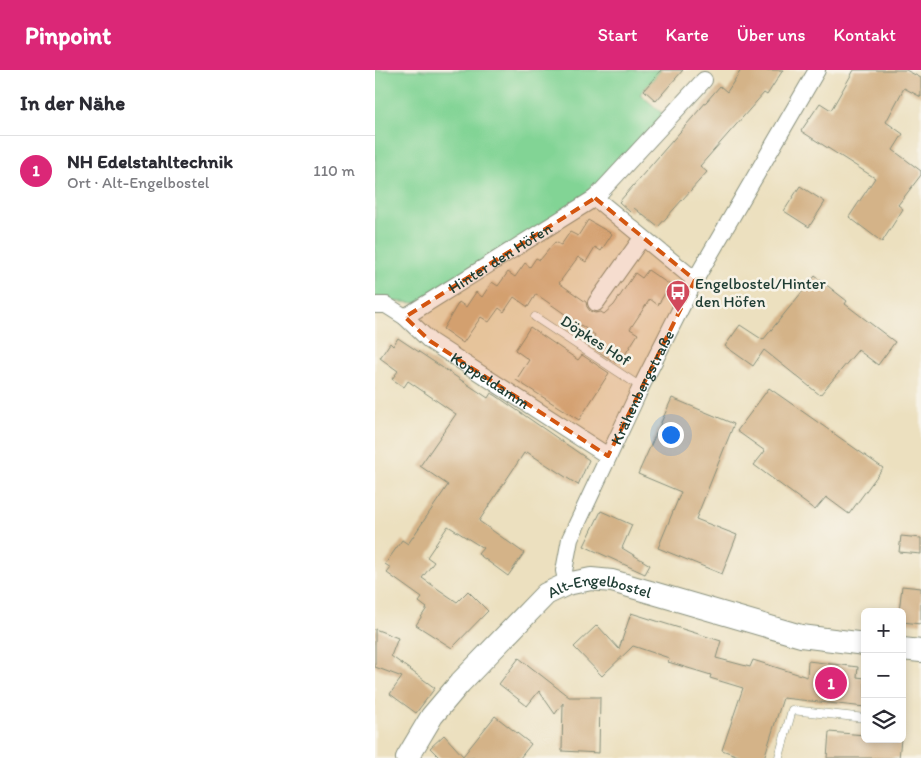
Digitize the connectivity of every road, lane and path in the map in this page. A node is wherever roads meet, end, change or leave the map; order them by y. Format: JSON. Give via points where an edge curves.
{"nodes":[{"id":1,"x":817,"y":70,"type":"edge"},
{"id":2,"x":704,"y":80,"type":"dead end"},
{"id":3,"x":595,"y":198,"type":"junction"},
{"id":4,"x":642,"y":238,"type":"junction"},
{"id":5,"x":695,"y":280,"type":"junction"},
{"id":6,"x":596,"y":303,"type":"dead end"},
{"id":7,"x":375,"y":305,"type":"edge"},
{"id":8,"x":405,"y":317,"type":"junction"},
{"id":9,"x":535,"y":317,"type":"dead end"},
{"id":10,"x":641,"y":387,"type":"junction"},
{"id":11,"x":608,"y":456,"type":"junction"},
{"id":12,"x":567,"y":584,"type":"junction"},
{"id":13,"x":861,"y":644,"type":"edge"},
{"id":14,"x":906,"y":649,"type":"edge"},
{"id":15,"x":921,"y":651,"type":"edge"},
{"id":16,"x":861,"y":718,"type":"edge"},
{"id":17,"x":779,"y":757,"type":"edge"},
{"id":18,"x":407,"y":758,"type":"edge"}],
"edges":[{"from":1,"to":5,"type":"street","name":"Krähenbergstraße"},
{"from":2,"to":3,"type":"street","name":"Hinter den Höfen"},
{"from":3,"to":4,"type":"street"},
{"from":3,"to":8,"type":"street","name":"Hinter den Höfen"},
{"from":4,"to":5,"type":"street"},
{"from":4,"to":6,"type":"street"},
{"from":5,"to":10,"type":"street","name":"Krähenbergstraße"},
{"from":7,"to":8,"type":"street","name":"Koppeldamm","via":[[386,305]]},
{"from":8,"to":11,"type":"street","name":"Koppeldamm","via":[[430,340]]},
{"from":9,"to":10,"type":"lane","name":"Döpkes Hof"},
{"from":10,"to":11,"type":"street","name":"Krähenbergstraße"},
{"from":11,"to":12,"type":"street","name":"Krähenbergstraße","via":[[570,539],[564,571]]},
{"from":12,"to":13,"type":"street","name":"Alt-Engelbostel","via":[[591,578],[612,581],[801,636]]},
{"from":12,"to":18,"type":"street","name":"Alt-Engelbostel","via":[[546,594],[460,683],[432,716]]},
{"from":14,"to":15,"type":"street"},
{"from":16,"to":17,"type":"lane","via":[[792,710]]}]}
